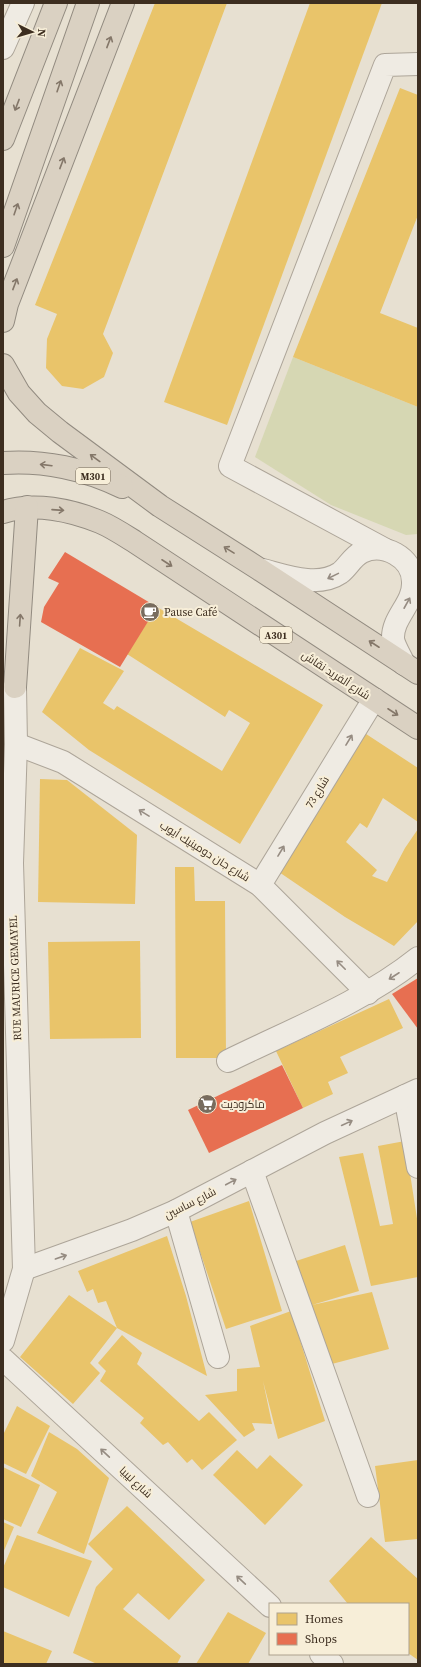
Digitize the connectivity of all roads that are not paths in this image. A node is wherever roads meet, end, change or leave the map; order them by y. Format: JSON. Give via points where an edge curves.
{"nodes":[{"id":1,"x":22,"y":3,"type":"edge"},
{"id":2,"x":56,"y":3,"type":"edge"},
{"id":3,"x":88,"y":3,"type":"edge"},
{"id":4,"x":124,"y":3,"type":"edge"},
{"id":5,"x":3,"y":48,"type":"edge"},
{"id":6,"x":418,"y":64,"type":"edge"},
{"id":7,"x":3,"y":139,"type":"edge"},
{"id":8,"x":3,"y":246,"type":"edge"},
{"id":9,"x":3,"y":321,"type":"edge"},
{"id":10,"x":5,"y":363,"type":"edge"},
{"id":11,"x":11,"y":462,"type":"edge"},
{"id":12,"x":160,"y":506,"type":"junction"},
{"id":13,"x":27,"y":507,"type":"junction"},
{"id":14,"x":4,"y":512,"type":"edge"},
{"id":15,"x":384,"y":549,"type":"junction"},
{"id":16,"x":411,"y":559,"type":"edge"},
{"id":17,"x":259,"y":569,"type":"junction"},
{"id":18,"x":3,"y":639,"type":"edge"},
{"id":19,"x":411,"y":668,"type":"edge"},
{"id":20,"x":15,"y":686,"type":"junction"},
{"id":21,"x":374,"y":699,"type":"junction"},
{"id":22,"x":418,"y":728,"type":"edge"},
{"id":23,"x":16,"y":744,"type":"junction"},
{"id":24,"x":8,"y":863,"type":"edge"},
{"id":25,"x":260,"y":885,"type":"junction"},
{"id":26,"x":418,"y":958,"type":"edge"},
{"id":27,"x":368,"y":993,"type":"junction"},
{"id":28,"x":228,"y":1061,"type":"dead end"},
{"id":29,"x":412,"y":1093,"type":"edge"},
{"id":30,"x":418,"y":1167,"type":"edge"},
{"id":31,"x":252,"y":1171,"type":"junction"},
{"id":32,"x":176,"y":1211,"type":"junction"},
{"id":33,"x":24,"y":1270,"type":"junction"},
{"id":34,"x":8,"y":1308,"type":"edge"},
{"id":35,"x":3,"y":1341,"type":"edge"},
{"id":36,"x":218,"y":1357,"type":"dead end"},
{"id":37,"x":3,"y":1359,"type":"edge"},
{"id":38,"x":368,"y":1496,"type":"dead end"},
{"id":39,"x":269,"y":1605,"type":"edge"},
{"id":40,"x":322,"y":1655,"type":"edge"},
{"id":41,"x":332,"y":1664,"type":"edge"}],
"edges":[{"from":1,"to":5,"type":"street"},
{"from":2,"to":7,"type":"highway","one_way":true},
{"from":8,"to":3,"type":"highway","one_way":true},
{"from":9,"to":4,"type":"highway","one_way":true,"via":[[7,304]]},
{"from":6,"to":15,"type":"street","via":[[385,65],[230,466]]},
{"from":12,"to":10,"type":"highway","one_way":true,"via":[[37,413],[19,393]]},
{"from":12,"to":11,"type":"highway","number":"M301","one_way":true,"via":[[120,486],[70,468]]},
{"from":17,"to":12,"type":"highway","one_way":true},
{"from":13,"to":14,"type":"highway","number":"A301"},
{"from":20,"to":13,"type":"highway","one_way":true},
{"from":13,"to":21,"type":"highway","name":"شارع ألفريد نقاش","number":"A301","one_way":true,"via":[[68,510],[101,522]]},
{"from":15,"to":16,"type":"street"},
{"from":15,"to":17,"type":"street","one_way":true,"via":[[361,552],[340,573],[326,580],[296,578]]},
{"from":19,"to":16,"type":"street","one_way":true,"via":[[393,639],[397,618],[412,594]]},
{"from":19,"to":17,"type":"highway","one_way":true},
{"from":18,"to":20,"type":"highway","via":[[13,657]]},
{"from":20,"to":23,"type":"street","name":"RUE MAURICE GEMAYEL"},
{"from":21,"to":22,"type":"highway","name":"شارع ألفريد نقاش","number":"A301","one_way":true},
{"from":25,"to":21,"type":"street","name":"شارع 73","one_way":true},
{"from":23,"to":24,"type":"street","name":"RUE MAURICE GEMAYEL"},
{"from":25,"to":23,"type":"street","name":"شارع جان دومينيك أيوب","one_way":true,"via":[[63,762]]},
{"from":24,"to":33,"type":"street","name":"RUE MAURICE GEMAYEL"},
{"from":27,"to":25,"type":"street","name":"شارع جان دومينيك أيوب","one_way":true},
{"from":26,"to":27,"type":"street","one_way":true},
{"from":27,"to":28,"type":"street"},
{"from":29,"to":30,"type":"street"},
{"from":31,"to":29,"type":"street","name":"شارع ساسين","one_way":true,"via":[[325,1133]]},
{"from":32,"to":31,"type":"street","name":"شارع ساسين","one_way":true},
{"from":31,"to":38,"type":"street"},
{"from":33,"to":32,"type":"street","name":"شارع ساسين","one_way":true,"via":[[125,1233]]},
{"from":32,"to":36,"type":"street"},
{"from":33,"to":34,"type":"street"},
{"from":34,"to":35,"type":"street"},
{"from":39,"to":37,"type":"street","name":"شارع ليبيا","one_way":true},
{"from":40,"to":41,"type":"street"}]}
